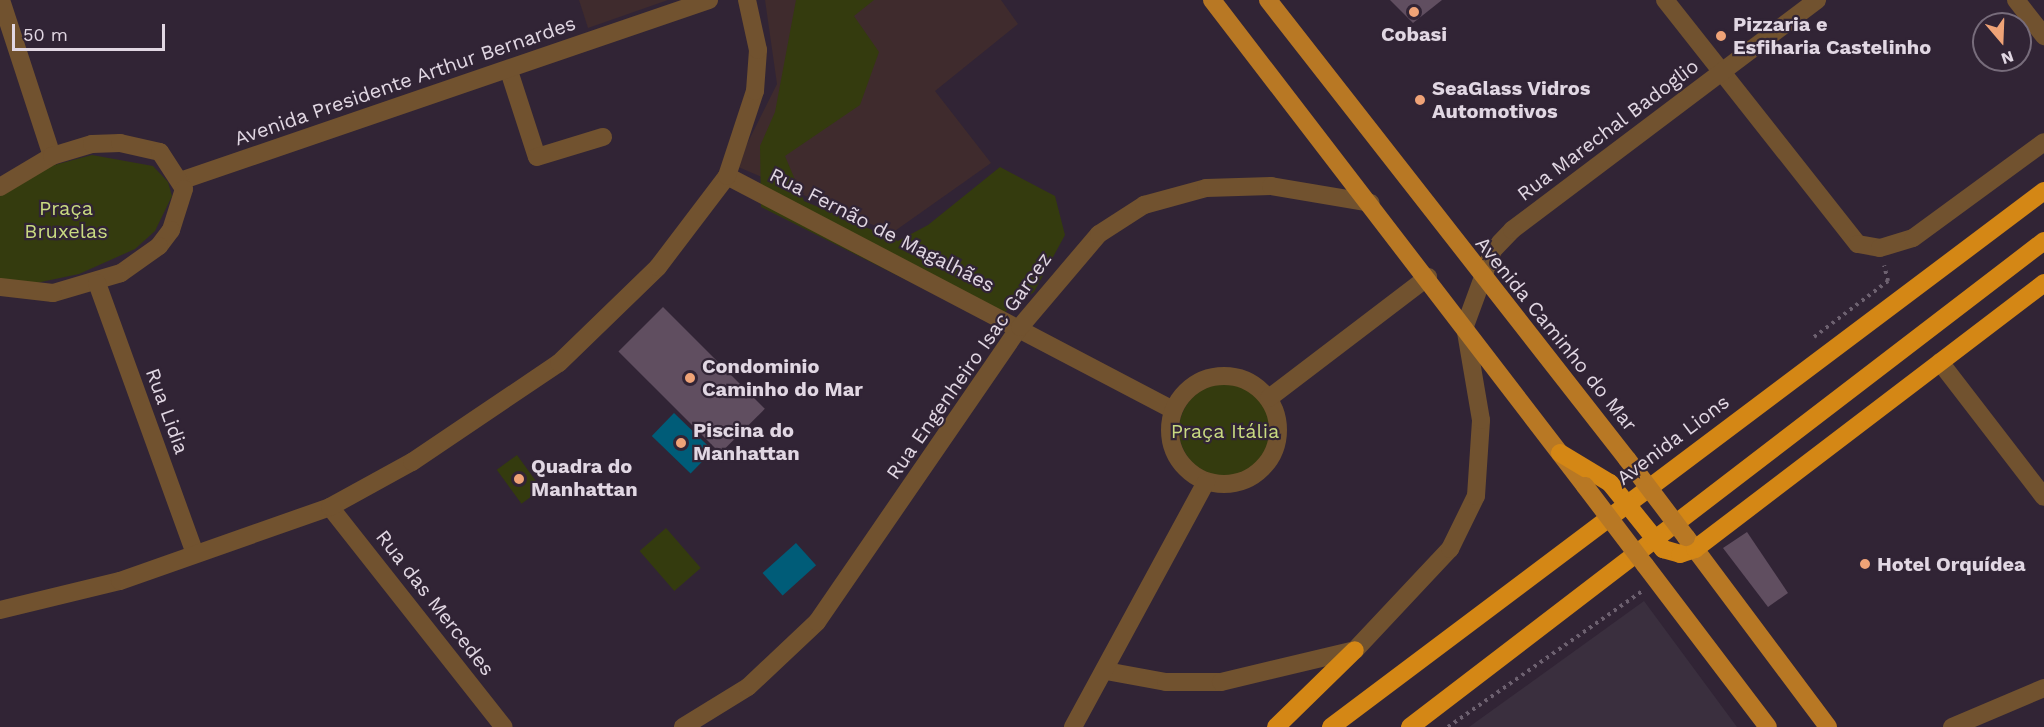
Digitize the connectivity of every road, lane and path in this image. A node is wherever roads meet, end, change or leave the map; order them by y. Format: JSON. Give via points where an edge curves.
{"nodes":[{"id":1,"x":1,"y":0,"type":"edge"},
{"id":2,"x":709,"y":0,"type":"edge"},
{"id":3,"x":747,"y":0,"type":"edge"},
{"id":4,"x":1212,"y":0,"type":"edge"},
{"id":5,"x":1268,"y":0,"type":"edge"},
{"id":6,"x":1665,"y":0,"type":"edge"},
{"id":7,"x":1817,"y":0,"type":"edge"},
{"id":8,"x":2016,"y":0,"type":"edge"},
{"id":9,"x":2044,"y":36,"type":"edge"},
{"id":10,"x":508,"y":71,"type":"junction"},
{"id":11,"x":1720,"y":73,"type":"junction"},
{"id":12,"x":603,"y":137,"type":"dead end"},
{"id":13,"x":2044,"y":142,"type":"edge"},
{"id":14,"x":52,"y":156,"type":"junction"},
{"id":15,"x":727,"y":176,"type":"junction"},
{"id":16,"x":183,"y":180,"type":"junction"},
{"id":17,"x":0,"y":187,"type":"edge"},
{"id":18,"x":2044,"y":191,"type":"edge"},
{"id":19,"x":1371,"y":202,"type":"junction"},
{"id":20,"x":2044,"y":242,"type":"edge"},
{"id":21,"x":1880,"y":248,"type":"junction"},
{"id":22,"x":1428,"y":277,"type":"junction"},
{"id":23,"x":1481,"y":278,"type":"junction"},
{"id":24,"x":97,"y":283,"type":"junction"},
{"id":25,"x":2044,"y":283,"type":"edge"},
{"id":26,"x":0,"y":287,"type":"edge"},
{"id":27,"x":1465,"y":326,"type":"junction"},
{"id":28,"x":1020,"y":327,"type":"junction"},
{"id":29,"x":1804,"y":345,"type":"dead end"},
{"id":30,"x":1940,"y":362,"type":"junction"},
{"id":31,"x":1269,"y":398,"type":"junction"},
{"id":32,"x":1173,"y":410,"type":"junction"},
{"id":33,"x":1560,"y":453,"type":"junction"},
{"id":34,"x":1206,"y":482,"type":"junction"},
{"id":35,"x":2044,"y":497,"type":"edge"},
{"id":36,"x":330,"y":507,"type":"junction"},
{"id":37,"x":1690,"y":543,"type":"junction"},
{"id":38,"x":195,"y":554,"type":"junction"},
{"id":39,"x":1657,"y":581,"type":"junction"},
{"id":40,"x":0,"y":610,"type":"edge"},
{"id":41,"x":1355,"y":650,"type":"junction"},
{"id":42,"x":1106,"y":671,"type":"junction"},
{"id":43,"x":2044,"y":688,"type":"edge"},
{"id":44,"x":504,"y":727,"type":"edge"},
{"id":45,"x":683,"y":727,"type":"edge"},
{"id":46,"x":1073,"y":727,"type":"edge"},
{"id":47,"x":1276,"y":727,"type":"edge"},
{"id":48,"x":1331,"y":727,"type":"edge"},
{"id":49,"x":1410,"y":727,"type":"edge"},
{"id":50,"x":1448,"y":727,"type":"edge"},
{"id":51,"x":1768,"y":727,"type":"edge"},
{"id":52,"x":1828,"y":727,"type":"edge"},
{"id":53,"x":1952,"y":727,"type":"edge"}],
"edges":[{"from":1,"to":14,"type":"street"},
{"from":2,"to":10,"type":"street","name":"Avenida Presidente Arthur Bernardes"},
{"from":3,"to":15,"type":"street","via":[[758,50],[755,91]]},
{"from":4,"to":19,"type":"main road"},
{"from":5,"to":23,"type":"main road","name":"Avenida Caminho do Mar"},
{"from":6,"to":11,"type":"street"},
{"from":7,"to":11,"type":"street","name":"Rua Marechal Badoglio"},
{"from":8,"to":9,"type":"street"},
{"from":10,"to":12,"type":"street","via":[[537,157]]},
{"from":10,"to":16,"type":"street","name":"Avenida Presidente Arthur Bernardes"},
{"from":11,"to":21,"type":"street","via":[[1850,238]]},
{"from":11,"to":23,"type":"street","name":"Rua Marechal Badoglio","via":[[1512,230],[1493,250]]},
{"from":13,"to":21,"type":"street","via":[[1937,223],[1904,243]]},
{"from":14,"to":16,"type":"street","via":[[92,144],[144,146],[160,152]]},
{"from":14,"to":17,"type":"street"},
{"from":15,"to":28,"type":"street","name":"Rua Fernão de Magalhães"},
{"from":15,"to":36,"type":"street","via":[[658,267],[559,363],[431,450]]},
{"from":16,"to":24,"type":"street","via":[[182,210],[159,246]]},
{"from":18,"to":48,"type":"highway","name":"Avenida Lions"},
{"from":19,"to":22,"type":"main road"},
{"from":19,"to":28,"type":"street","name":"Rua Engenheiro Isac Garcez","via":[[1271,186],[1206,188],[1158,200],[1130,213],[1084,247]]},
{"from":20,"to":49,"type":"highway"},
{"from":21,"to":29,"type":"path","via":[[1888,282]]},
{"from":22,"to":27,"type":"main road"},
{"from":22,"to":31,"type":"street"},
{"from":23,"to":27,"type":"street","name":"Rua Marechal Badoglio"},
{"from":23,"to":37,"type":"main road","name":"Avenida Caminho do Mar","bridge":true},
{"from":24,"to":26,"type":"street","via":[[53,293]]},
{"from":24,"to":38,"type":"street","name":"Rua Lidia"},
{"from":25,"to":30,"type":"highway"},
{"from":27,"to":33,"type":"main road"},
{"from":27,"to":41,"type":"street","via":[[1480,420],[1476,496],[1450,549]]},
{"from":28,"to":32,"type":"street","name":"Rua Fernão de Magalhães"},
{"from":28,"to":45,"type":"street","name":"Rua Engenheiro Isac Garcez","via":[[817,622],[748,687]]},
{"from":30,"to":35,"type":"street"},
{"from":30,"to":37,"type":"highway"},
{"from":31,"to":32,"type":"street","via":[[1242,379],[1226,376],[1194,385]]},
{"from":31,"to":34,"type":"street","via":[[1279,431],[1268,463],[1240,483]]},
{"from":32,"to":34,"type":"street","via":[[1170,436],[1179,461]]},
{"from":33,"to":37,"type":"highway","bridge":true,"via":[[1610,483],[1663,549],[1680,554]]},
{"from":33,"to":39,"type":"main road","bridge":true},
{"from":34,"to":42,"type":"street"},
{"from":36,"to":38,"type":"street"},
{"from":36,"to":44,"type":"street","name":"Rua das Mercedes"},
{"from":37,"to":52,"type":"main road","name":"Avenida Caminho do Mar"},
{"from":38,"to":40,"type":"street","via":[[120,581]]},
{"from":39,"to":50,"type":"path"},
{"from":39,"to":51,"type":"main road"},
{"from":41,"to":42,"type":"street","via":[[1221,682],[1166,681]]},
{"from":41,"to":47,"type":"highway"},
{"from":42,"to":46,"type":"street"},
{"from":43,"to":53,"type":"street"}]}
